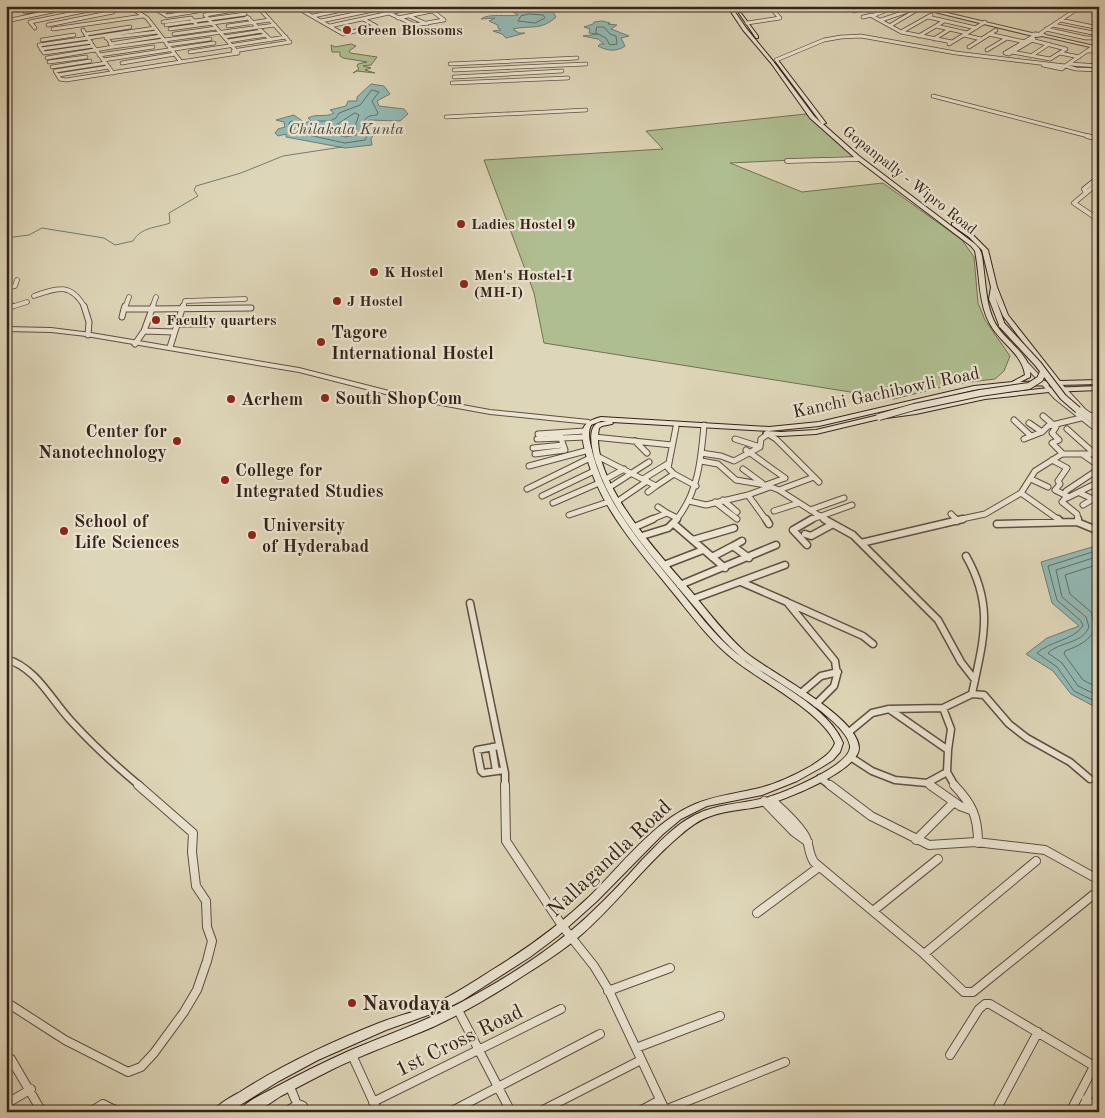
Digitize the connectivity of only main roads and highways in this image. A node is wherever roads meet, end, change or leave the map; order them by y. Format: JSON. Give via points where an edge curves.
{"nodes":[{"id":1,"x":729,"y":6,"type":"edge"},
{"id":2,"x":735,"y":6,"type":"edge"},
{"id":3,"x":743,"y":22,"type":"junction"},
{"id":4,"x":816,"y":120,"type":"junction"},
{"id":5,"x":822,"y":120,"type":"junction"},
{"id":6,"x":948,"y":219,"type":"junction"},
{"id":7,"x":941,"y":220,"type":"junction"},
{"id":8,"x":994,"y":287,"type":"junction"},
{"id":9,"x":1044,"y":372,"type":"junction"},
{"id":10,"x":1099,"y":382,"type":"edge"},
{"id":11,"x":1058,"y":383,"type":"junction"},
{"id":12,"x":1011,"y":384,"type":"junction"},
{"id":13,"x":1046,"y":387,"type":"junction"},
{"id":14,"x":1099,"y":388,"type":"edge"},
{"id":15,"x":879,"y":417,"type":"junction"},
{"id":16,"x":704,"y":427,"type":"junction"},
{"id":17,"x":1099,"y":428,"type":"edge"},
{"id":18,"x":588,"y":435,"type":"junction"},
{"id":19,"x":592,"y":454,"type":"junction"},
{"id":20,"x":605,"y":483,"type":"junction"},
{"id":21,"x":748,"y":663,"type":"junction"},
{"id":22,"x":219,"y":1112,"type":"edge"},
{"id":23,"x":244,"y":1112,"type":"edge"}],
"edges":[{"from":1,"to":3,"type":"main road","name":"Gopanpally - Wipro Road"},
{"from":2,"to":3,"type":"main road","name":"Gopanpally - Wipro Road"},
{"from":3,"to":4,"type":"main road","name":"Gopanpally - Wipro Road"},
{"from":3,"to":5,"type":"main road","name":"Gopanpally - Wipro Road"},
{"from":4,"to":5,"type":"main road"},
{"from":4,"to":7,"type":"main road","name":"Gopanpally - Wipro Road","via":[[859,159]]},
{"from":5,"to":6,"type":"main road","name":"Gopanpally - Wipro Road","via":[[880,169]]},
{"from":6,"to":7,"type":"main road"},
{"from":6,"to":8,"type":"main road","name":"Gopanpally - Wipro Road","via":[[985,250]]},
{"from":7,"to":12,"type":"main road","name":"Gopanpally - Wipro Road","via":[[978,251],[986,305],[993,325],[1026,364],[1028,376]]},
{"from":8,"to":9,"type":"main road","name":"Gopanpally - Wipro Road","bridge":true,"via":[[992,299],[1002,325]]},
{"from":8,"to":11,"type":"main road","name":"Gopanpally - Wipro Road","via":[[1005,315]]},
{"from":9,"to":15,"type":"main road","bridge":true,"via":[[1038,381],[1024,387],[980,392]]},
{"from":9,"to":17,"type":"main road","name":"Gopanpally - Wipro Road","bridge":true,"via":[[1063,397]]},
{"from":10,"to":11,"type":"main road","name":"Kanchi Gachibowli Road"},
{"from":11,"to":13,"type":"main road","name":"Kanchi Gachibowli Road"},
{"from":12,"to":13,"type":"main road","name":"Kanchi Gachibowli Road"},
{"from":12,"to":16,"type":"main road","name":"Kanchi Gachibowli Road","via":[[974,388],[793,428]]},
{"from":13,"to":14,"type":"main road","name":"Kanchi Gachibowli Road"},
{"from":13,"to":15,"type":"main road","name":"Kanchi Gachibowli Road"},
{"from":15,"to":16,"type":"main road","name":"Kanchi Gachibowli Road","via":[[816,432],[768,434]]},
{"from":16,"to":18,"type":"main road","name":"Kanchi Gachibowli Road","via":[[606,423],[599,424]]},
{"from":16,"to":18,"type":"main road","name":"Kanchi Gachibowli Road","via":[[600,418],[589,422]]},
{"from":18,"to":19,"type":"main road","name":"Nallagandla Road"},
{"from":19,"to":20,"type":"main road","name":"Nallagandla Road"},
{"from":19,"to":20,"type":"main road","name":"Nallagandla Road","via":[[594,471]]},
{"from":20,"to":21,"type":"main road","name":"Nallagandla Road","via":[[664,565]]},
{"from":20,"to":21,"type":"main road","name":"Nallagandla Road","via":[[608,502],[629,532],[705,627]]},
{"from":21,"to":22,"type":"main road","name":"Nallagandla Road","via":[[819,715],[838,739],[837,751],[829,759],[765,790],[726,797],[675,818],[563,927],[510,965],[443,1004],[375,1029],[313,1057]]},
{"from":21,"to":23,"type":"main road","name":"Nallagandla Road","via":[[801,693],[849,732],[855,747],[852,758],[820,778],[768,800],[699,817],[671,837],[573,937],[484,996],[352,1055]]}]}
